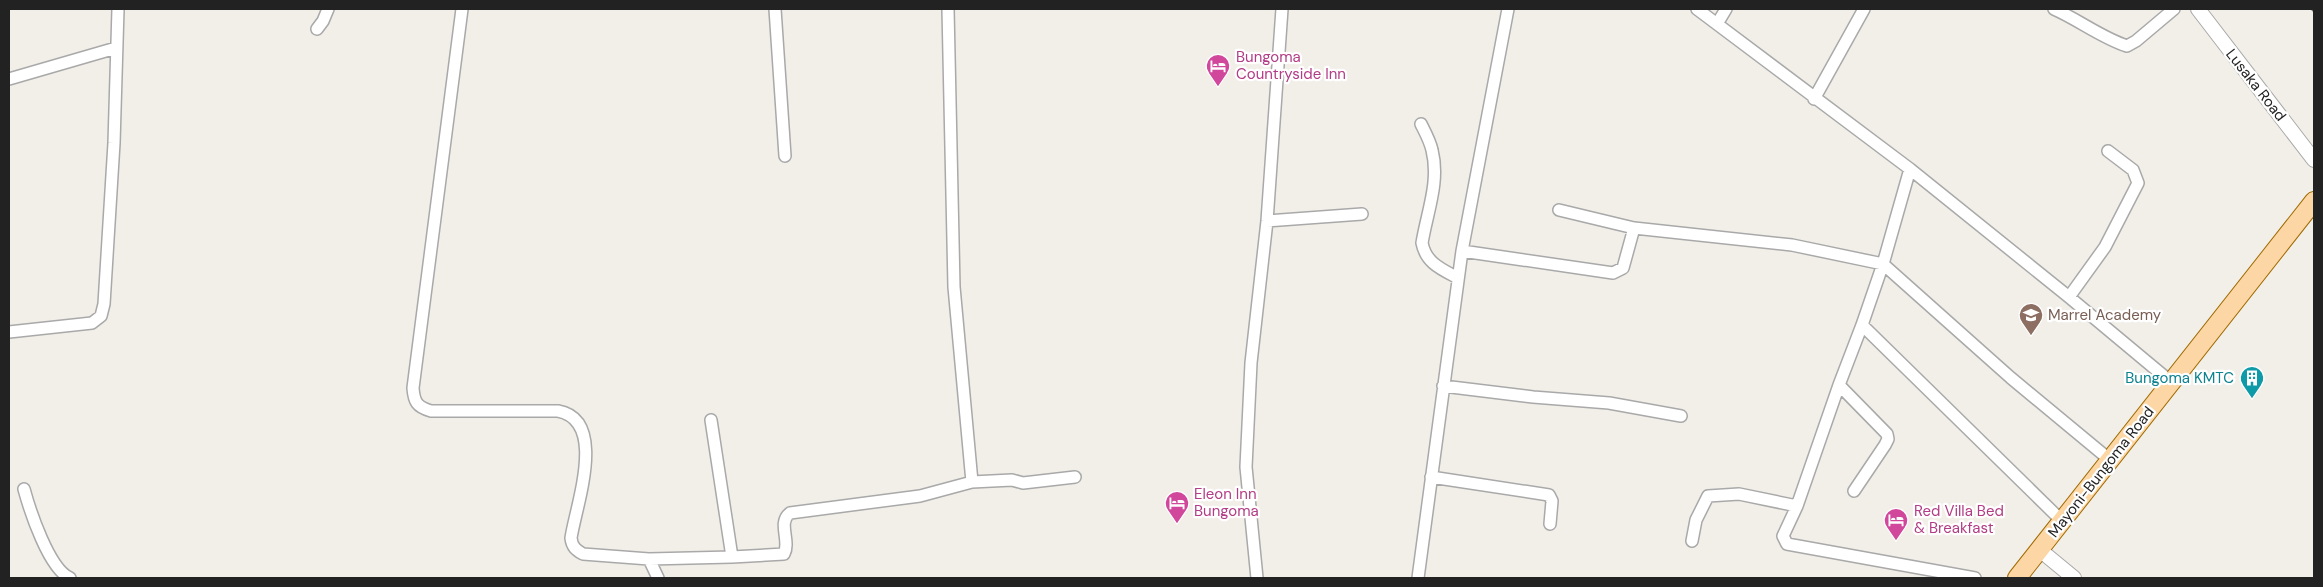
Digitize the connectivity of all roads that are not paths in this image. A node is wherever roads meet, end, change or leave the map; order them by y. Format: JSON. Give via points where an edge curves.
{"nodes":[{"id":1,"x":118,"y":9,"type":"edge"},
{"id":2,"x":328,"y":9,"type":"edge"},
{"id":3,"x":462,"y":9,"type":"edge"},
{"id":4,"x":775,"y":9,"type":"edge"},
{"id":5,"x":948,"y":9,"type":"edge"},
{"id":6,"x":1282,"y":9,"type":"edge"},
{"id":7,"x":1508,"y":9,"type":"edge"},
{"id":8,"x":1697,"y":9,"type":"edge"},
{"id":9,"x":1726,"y":9,"type":"edge"},
{"id":10,"x":1864,"y":9,"type":"edge"},
{"id":11,"x":2054,"y":9,"type":"edge"},
{"id":12,"x":2174,"y":9,"type":"edge"},
{"id":13,"x":2198,"y":9,"type":"edge"},
{"id":14,"x":1717,"y":24,"type":"junction"},
{"id":15,"x":317,"y":29,"type":"dead end"},
{"id":16,"x":116,"y":48,"type":"junction"},
{"id":17,"x":9,"y":78,"type":"edge"},
{"id":18,"x":1814,"y":98,"type":"junction"},
{"id":19,"x":1421,"y":124,"type":"dead end"},
{"id":20,"x":2108,"y":151,"type":"dead end"},
{"id":21,"x":785,"y":156,"type":"dead end"},
{"id":22,"x":2314,"y":160,"type":"edge"},
{"id":23,"x":1910,"y":169,"type":"junction"},
{"id":24,"x":2313,"y":204,"type":"edge"},
{"id":25,"x":1560,"y":210,"type":"dead end"},
{"id":26,"x":1362,"y":214,"type":"dead end"},
{"id":27,"x":1267,"y":221,"type":"junction"},
{"id":28,"x":1634,"y":228,"type":"junction"},
{"id":29,"x":1462,"y":251,"type":"junction"},
{"id":30,"x":1883,"y":264,"type":"junction"},
{"id":31,"x":1458,"y":278,"type":"junction"},
{"id":32,"x":2069,"y":297,"type":"junction"},
{"id":33,"x":1862,"y":324,"type":"junction"},
{"id":34,"x":9,"y":332,"type":"edge"},
{"id":35,"x":2171,"y":382,"type":"junction"},
{"id":36,"x":1839,"y":385,"type":"junction"},
{"id":37,"x":1443,"y":386,"type":"junction"},
{"id":38,"x":1681,"y":416,"type":"dead end"},
{"id":39,"x":711,"y":420,"type":"dead end"},
{"id":40,"x":2110,"y":460,"type":"junction"},
{"id":41,"x":1075,"y":477,"type":"dead end"},
{"id":42,"x":1431,"y":477,"type":"junction"},
{"id":43,"x":972,"y":482,"type":"junction"},
{"id":44,"x":24,"y":490,"type":"dead end"},
{"id":45,"x":1854,"y":491,"type":"dead end"},
{"id":46,"x":1797,"y":506,"type":"junction"},
{"id":47,"x":2062,"y":520,"type":"junction"},
{"id":48,"x":1550,"y":524,"type":"dead end"},
{"id":49,"x":1692,"y":541,"type":"dead end"},
{"id":50,"x":2040,"y":550,"type":"junction"},
{"id":51,"x":732,"y":557,"type":"junction"},
{"id":52,"x":649,"y":559,"type":"junction"},
{"id":53,"x":70,"y":578,"type":"edge"},
{"id":54,"x":658,"y":578,"type":"edge"},
{"id":55,"x":1257,"y":578,"type":"edge"},
{"id":56,"x":1418,"y":578,"type":"edge"},
{"id":57,"x":1975,"y":578,"type":"edge"},
{"id":58,"x":2017,"y":578,"type":"edge"},
{"id":59,"x":2074,"y":578,"type":"edge"}],
"edges":[{"from":1,"to":16,"type":"street"},
{"from":2,"to":15,"type":"street"},
{"from":3,"to":52,"type":"street","via":[[414,400],[420,408],[431,411],[569,413],[584,433],[586,452],[572,544],[584,554]]},
{"from":4,"to":21,"type":"street"},
{"from":5,"to":43,"type":"street","via":[[954,287]]},
{"from":6,"to":27,"type":"street"},
{"from":7,"to":29,"type":"street"},
{"from":8,"to":14,"type":"street"},
{"from":9,"to":14,"type":"street"},
{"from":10,"to":18,"type":"street"},
{"from":11,"to":12,"type":"street","via":[[2127,46]]},
{"from":13,"to":22,"type":"street","name":"Lusaka Road"},
{"from":14,"to":18,"type":"street"},
{"from":16,"to":17,"type":"street"},
{"from":16,"to":34,"type":"street","via":[[102,316],[92,323]]},
{"from":18,"to":23,"type":"street"},
{"from":19,"to":31,"type":"street","via":[[1432,148],[1435,165],[1435,183],[1422,243],[1435,266]]},
{"from":20,"to":32,"type":"street","via":[[2133,170],[2138,183],[2105,247]]},
{"from":23,"to":30,"type":"street"},
{"from":23,"to":32,"type":"street"},
{"from":24,"to":35,"type":"main road","name":"Mayoni-Bungoma Road"},
{"from":25,"to":28,"type":"street"},
{"from":26,"to":27,"type":"street"},
{"from":27,"to":55,"type":"street","via":[[1251,362],[1246,467]]},
{"from":28,"to":29,"type":"street","via":[[1623,268],[1613,273]]},
{"from":28,"to":30,"type":"street","via":[[1792,245]]},
{"from":29,"to":31,"type":"street"},
{"from":30,"to":33,"type":"street"},
{"from":30,"to":40,"type":"street","via":[[2011,378]]},
{"from":31,"to":37,"type":"street"},
{"from":32,"to":35,"type":"street"},
{"from":33,"to":36,"type":"street"},
{"from":33,"to":47,"type":"street"},
{"from":35,"to":40,"type":"main road","name":"Mayoni-Bungoma Road"},
{"from":36,"to":45,"type":"street","via":[[1887,434],[1885,445]]},
{"from":36,"to":46,"type":"street"},
{"from":37,"to":38,"type":"street","via":[[1609,403]]},
{"from":37,"to":42,"type":"street"},
{"from":39,"to":51,"type":"street"},
{"from":40,"to":47,"type":"main road","name":"Mayoni-Bungoma Road"},
{"from":41,"to":43,"type":"street","via":[[1022,483],[1012,480]]},
{"from":42,"to":48,"type":"street","via":[[1549,495],[1552,501]]},
{"from":42,"to":56,"type":"street"},
{"from":43,"to":51,"type":"street","via":[[920,496],[790,513],[784,521],[787,545],[784,554]]},
{"from":44,"to":53,"type":"street","via":[[38,532],[59,570]]},
{"from":46,"to":49,"type":"street","via":[[1738,494],[1708,496],[1696,520]]},
{"from":46,"to":57,"type":"street","via":[[1783,536],[1787,544]]},
{"from":47,"to":50,"type":"main road","name":"Mayoni-Bungoma Road"},
{"from":50,"to":58,"type":"main road","name":"Mayoni-Bungoma Road"},
{"from":50,"to":59,"type":"street"},
{"from":51,"to":52,"type":"street"},
{"from":52,"to":54,"type":"street"}]}
